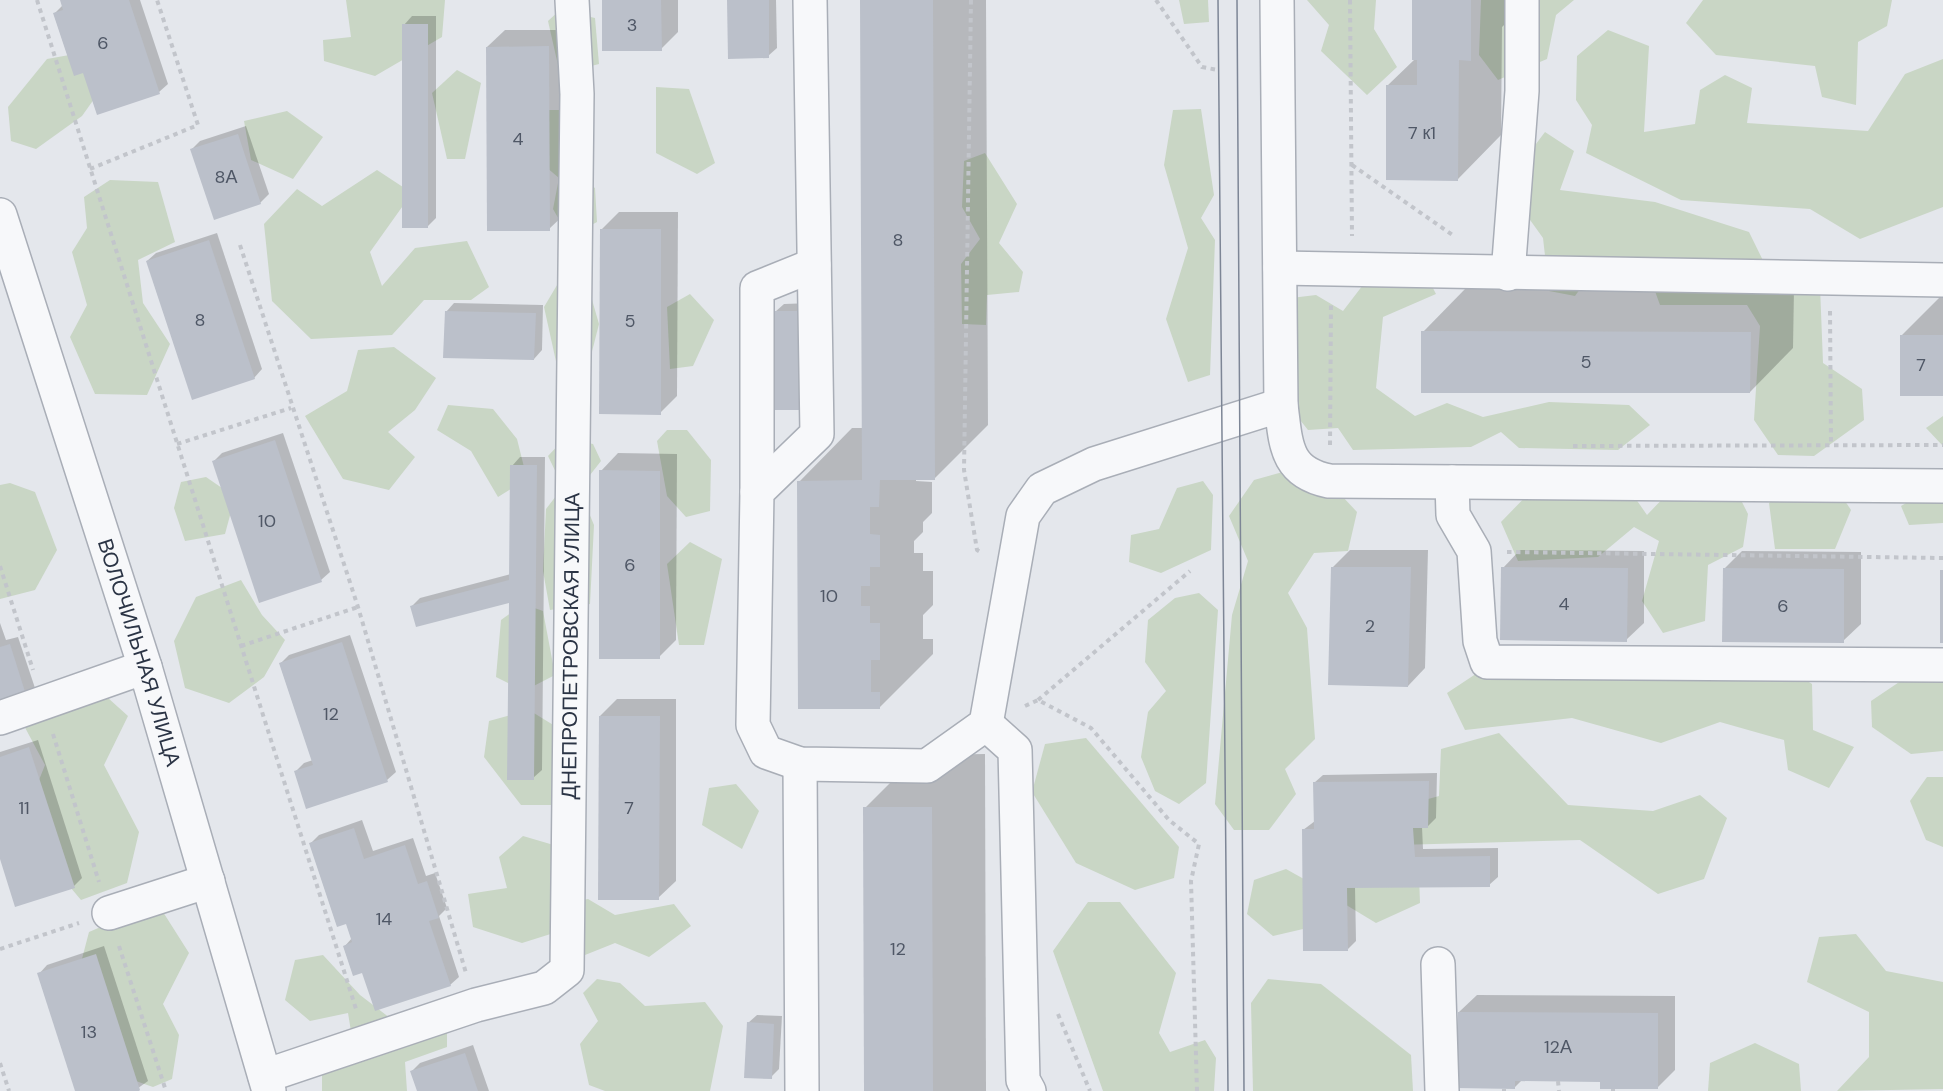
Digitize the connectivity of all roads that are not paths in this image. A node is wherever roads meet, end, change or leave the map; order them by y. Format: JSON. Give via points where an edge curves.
{"nodes":[{"id":1,"x":572,"y":0,"type":"edge"},
{"id":2,"x":810,"y":0,"type":"edge"},
{"id":3,"x":1277,"y":0,"type":"edge"},
{"id":4,"x":1522,"y":0,"type":"edge"},
{"id":5,"x":0,"y":215,"type":"edge"},
{"id":6,"x":814,"y":265,"type":"junction"},
{"id":7,"x":1280,"y":268,"type":"junction"},
{"id":8,"x":1508,"y":274,"type":"junction"},
{"id":9,"x":1943,"y":280,"type":"edge"},
{"id":10,"x":1281,"y":405,"type":"junction"},
{"id":11,"x":1452,"y":482,"type":"junction"},
{"id":12,"x":1943,"y":486,"type":"edge"},
{"id":13,"x":757,"y":492,"type":"junction"},
{"id":14,"x":1943,"y":665,"type":"edge"},
{"id":15,"x":145,"y":667,"type":"junction"},
{"id":16,"x":0,"y":718,"type":"edge"},
{"id":17,"x":986,"y":724,"type":"junction"},
{"id":18,"x":800,"y":764,"type":"junction"},
{"id":19,"x":207,"y":880,"type":"junction"},
{"id":20,"x":109,"y":913,"type":"road end"},
{"id":21,"x":1438,"y":964,"type":"dead end"},
{"id":22,"x":267,"y":1083,"type":"edge"},
{"id":23,"x":802,"y":1091,"type":"edge"},
{"id":24,"x":1029,"y":1091,"type":"edge"},
{"id":25,"x":1442,"y":1091,"type":"edge"}],
"edges":[{"from":1,"to":22,"type":"street","name":"ДНЕПРОПЕТРОВСКАЯ УЛИЦА","via":[[577,94],[567,970],[544,988],[476,1005],[366,1042]]},
{"from":2,"to":6,"type":"street"},
{"from":3,"to":7,"type":"street"},
{"from":4,"to":8,"type":"street","via":[[1522,91]]},
{"from":5,"to":15,"type":"street","name":"ВОЛОЧИЛЬНАЯ УЛИЦА"},
{"from":6,"to":13,"type":"street","via":[[817,434]]},
{"from":6,"to":13,"type":"street","via":[[757,288]]},
{"from":7,"to":8,"type":"street"},
{"from":7,"to":10,"type":"street"},
{"from":8,"to":9,"type":"street"},
{"from":10,"to":11,"type":"street","via":[[1286,445],[1295,466],[1312,478]]},
{"from":10,"to":17,"type":"street","via":[[1094,464],[1042,489],[1023,516]]},
{"from":11,"to":12,"type":"street"},
{"from":11,"to":14,"type":"street","via":[[1453,515],[1474,551],[1480,641],[1486,662]]},
{"from":13,"to":18,"type":"street","via":[[753,725],[766,752]]},
{"from":15,"to":16,"type":"street"},
{"from":15,"to":19,"type":"street","name":"ВОЛОЧИЛЬНАЯ УЛИЦА"},
{"from":17,"to":18,"type":"street","via":[[927,766]]},
{"from":17,"to":24,"type":"street","via":[[1015,750],[1023,1080]]},
{"from":18,"to":23,"type":"street"},
{"from":19,"to":20,"type":"street"},
{"from":19,"to":22,"type":"street","name":"ВОЛОЧИЛЬНАЯ УЛИЦА"},
{"from":21,"to":25,"type":"street"}]}
